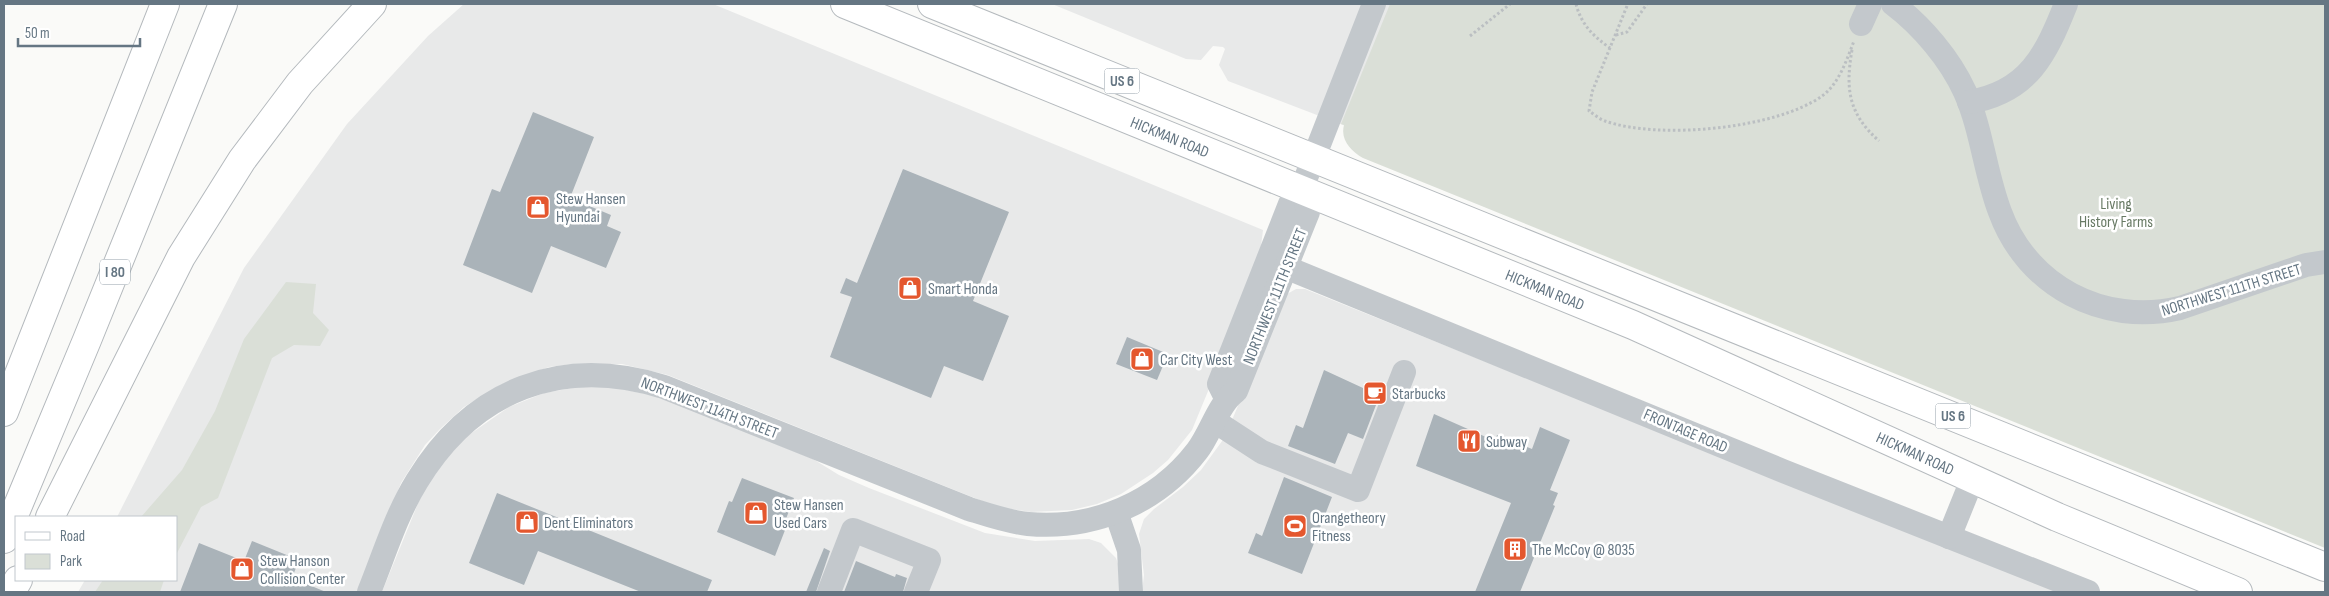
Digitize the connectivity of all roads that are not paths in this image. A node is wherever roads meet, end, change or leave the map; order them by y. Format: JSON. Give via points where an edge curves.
{"nodes":[{"id":1,"x":165,"y":4,"type":"edge"},
{"id":2,"x":223,"y":4,"type":"edge"},
{"id":3,"x":372,"y":4,"type":"edge"},
{"id":4,"x":845,"y":4,"type":"edge"},
{"id":5,"x":932,"y":4,"type":"edge"},
{"id":6,"x":1374,"y":4,"type":"edge"},
{"id":7,"x":1893,"y":4,"type":"edge"},
{"id":8,"x":2066,"y":4,"type":"edge"},
{"id":9,"x":1969,"y":102,"type":"junction"},
{"id":10,"x":1312,"y":159,"type":"junction"},
{"id":11,"x":1302,"y":188,"type":"junction"},
{"id":12,"x":2325,"y":262,"type":"edge"},
{"id":13,"x":1285,"y":267,"type":"junction"},
{"id":14,"x":1404,"y":372,"type":"dead end"},
{"id":15,"x":1226,"y":398,"type":"junction"},
{"id":16,"x":4,"y":412,"type":"edge"},
{"id":17,"x":1216,"y":422,"type":"junction"},
{"id":18,"x":1972,"y":480,"type":"junction"},
{"id":19,"x":1116,"y":512,"type":"junction"},
{"id":20,"x":51,"y":516,"type":"edge"},
{"id":21,"x":1949,"y":537,"type":"junction"},
{"id":22,"x":4,"y":539,"type":"edge"},
{"id":23,"x":2325,"y":567,"type":"edge"},
{"id":24,"x":17,"y":581,"type":"edge"},
{"id":25,"x":11,"y":592,"type":"edge"},
{"id":26,"x":369,"y":592,"type":"edge"},
{"id":27,"x":829,"y":592,"type":"edge"},
{"id":28,"x":916,"y":592,"type":"edge"},
{"id":29,"x":1131,"y":592,"type":"edge"},
{"id":30,"x":2088,"y":592,"type":"edge"},
{"id":31,"x":2238,"y":592,"type":"edge"}],
"edges":[{"from":1,"to":16,"type":"main road"},
{"from":2,"to":22,"type":"main road","number":"I 80"},
{"from":3,"to":20,"type":"main road","via":[[300,84],[242,160],[181,257]]},
{"from":4,"to":11,"type":"main road","name":"HICKMAN ROAD","number":"US 6"},
{"from":5,"to":10,"type":"main road","name":"HICKMAN ROAD","number":"US 6"},
{"from":6,"to":10,"type":"street","name":"NORTHWEST 111TH STREET"},
{"from":7,"to":9,"type":"street","name":"NORTHWEST 111TH STREET","via":[[1936,48],[1958,77]]},
{"from":8,"to":9,"type":"street","via":[[2047,50],[2031,70],[2015,84]]},
{"from":9,"to":12,"type":"street","name":"NORTHWEST 111TH STREET","via":[[1999,210],[2014,242],[2042,275],[2058,288],[2087,303],[2117,311],[2159,312],[2180,308],[2306,265]]},
{"from":10,"to":11,"type":"street","name":"NORTHWEST 111TH STREET"},
{"from":10,"to":23,"type":"main road","name":"HICKMAN ROAD","number":"US 6"},
{"from":11,"to":13,"type":"street","name":"NORTHWEST 111TH STREET","via":[[1308,212]]},
{"from":11,"to":15,"type":"street","name":"NORTHWEST 111TH STREET","via":[[1290,204],[1219,384]]},
{"from":11,"to":18,"type":"main road","name":"HICKMAN ROAD","number":"US 6","via":[[1633,325]]},
{"from":13,"to":15,"type":"street","name":"NORTHWEST 111TH STREET","via":[[1236,391]]},
{"from":13,"to":21,"type":"street","name":"FRONTAGE ROAD"},
{"from":14,"to":17,"type":"street","via":[[1358,490],[1262,452]]},
{"from":15,"to":17,"type":"street","name":"NORTHWEST 111TH STREET"},
{"from":17,"to":19,"type":"street","name":"NORTHWEST 111TH STREET","via":[[1188,462],[1158,489],[1136,504]]},
{"from":18,"to":21,"type":"street"},
{"from":18,"to":31,"type":"main road","name":"HICKMAN ROAD","number":"US 6"},
{"from":19,"to":26,"type":"street","name":"NORTHWEST 114TH STREET","via":[[1052,525],[1002,519],[969,509],[664,387],[626,376],[582,374],[528,386],[508,395],[468,420],[448,439],[416,483]]},
{"from":19,"to":29,"type":"street","via":[[1129,550]]},
{"from":21,"to":30,"type":"street","name":"FRONTAGE ROAD"},
{"from":24,"to":25,"type":"main road"},
{"from":27,"to":28,"type":"street","via":[[854,530],[929,560]]}]}
